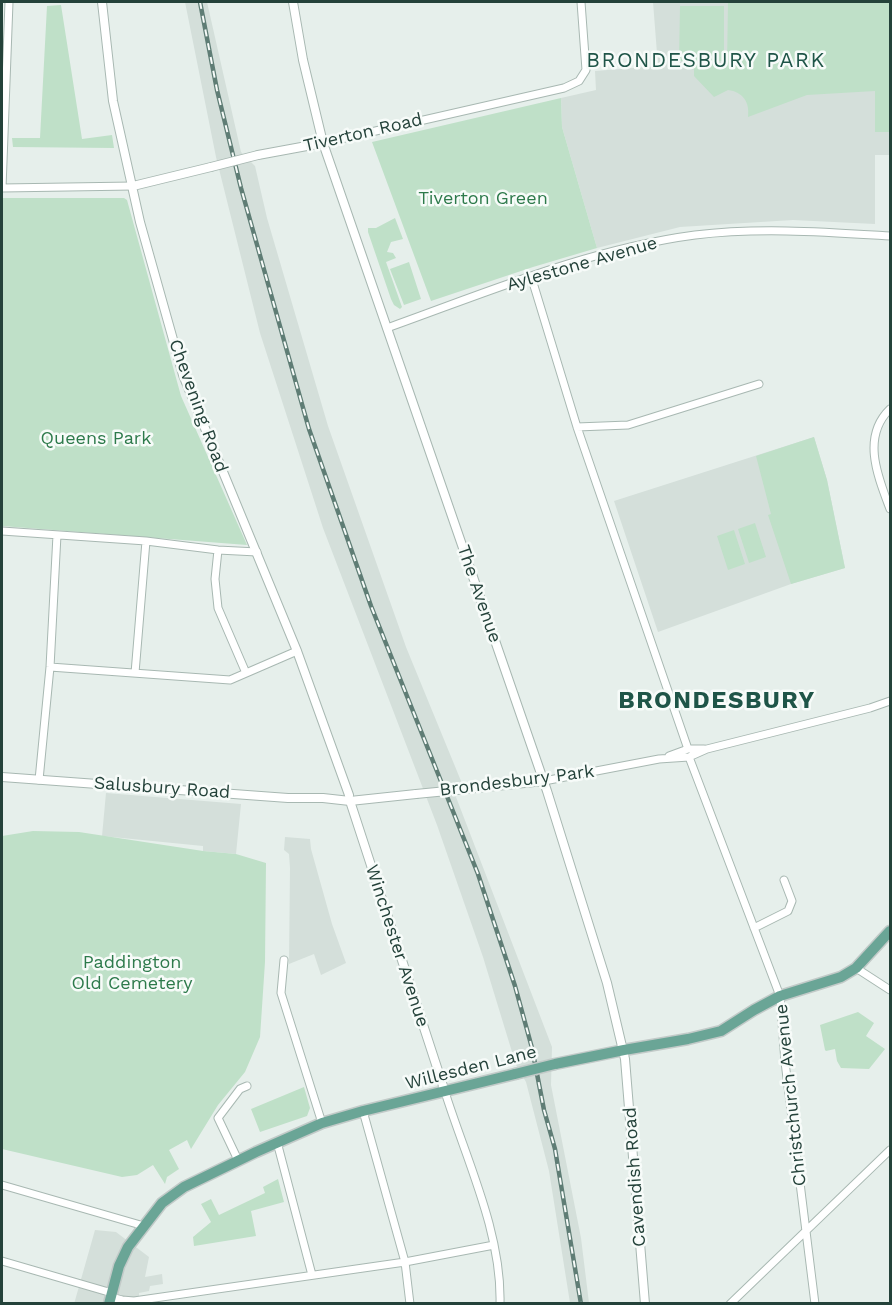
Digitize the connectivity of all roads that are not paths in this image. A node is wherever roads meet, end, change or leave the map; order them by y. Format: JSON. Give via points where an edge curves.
{"nodes":[{"id":1,"x":9,"y":2,"type":"edge"},
{"id":2,"x":102,"y":2,"type":"edge"},
{"id":3,"x":293,"y":2,"type":"edge"},
{"id":4,"x":581,"y":2,"type":"edge"},
{"id":5,"x":323,"y":143,"type":"junction"},
{"id":6,"x":133,"y":186,"type":"junction"},
{"id":7,"x":2,"y":188,"type":"edge"},
{"id":8,"x":891,"y":236,"type":"edge"},
{"id":9,"x":531,"y":276,"type":"junction"},
{"id":10,"x":387,"y":328,"type":"junction"},
{"id":11,"x":759,"y":384,"type":"dead end"},
{"id":12,"x":891,"y":409,"type":"edge"},
{"id":13,"x":577,"y":428,"type":"junction"},
{"id":14,"x":891,"y":509,"type":"edge"},
{"id":15,"x":2,"y":531,"type":"edge"},
{"id":16,"x":57,"y":535,"type":"junction"},
{"id":17,"x":146,"y":541,"type":"junction"},
{"id":18,"x":218,"y":550,"type":"junction"},
{"id":19,"x":257,"y":552,"type":"junction"},
{"id":20,"x":297,"y":651,"type":"junction"},
{"id":21,"x":50,"y":667,"type":"junction"},
{"id":22,"x":135,"y":673,"type":"junction"},
{"id":23,"x":246,"y":673,"type":"junction"},
{"id":24,"x":891,"y":701,"type":"edge"},
{"id":25,"x":687,"y":749,"type":"junction"},
{"id":26,"x":707,"y":749,"type":"junction"},
{"id":27,"x":689,"y":757,"type":"junction"},
{"id":28,"x":659,"y":759,"type":"junction"},
{"id":29,"x":2,"y":777,"type":"edge"},
{"id":30,"x":39,"y":780,"type":"junction"},
{"id":31,"x":544,"y":781,"type":"junction"},
{"id":32,"x":350,"y":798,"type":"junction"},
{"id":33,"x":784,"y":880,"type":"dead end"},
{"id":34,"x":754,"y":928,"type":"junction"},
{"id":35,"x":891,"y":931,"type":"edge"},
{"id":36,"x":284,"y":960,"type":"dead end"},
{"id":37,"x":856,"y":969,"type":"junction"},
{"id":38,"x":891,"y":990,"type":"edge"},
{"id":39,"x":780,"y":996,"type":"junction"},
{"id":40,"x":624,"y":1050,"type":"junction"},
{"id":41,"x":246,"y":1086,"type":"dead end"},
{"id":42,"x":445,"y":1092,"type":"junction"},
{"id":43,"x":363,"y":1111,"type":"junction"},
{"id":44,"x":322,"y":1123,"type":"junction"},
{"id":45,"x":277,"y":1142,"type":"junction"},
{"id":46,"x":891,"y":1150,"type":"edge"},
{"id":47,"x":238,"y":1160,"type":"junction"},
{"id":48,"x":2,"y":1185,"type":"edge"},
{"id":49,"x":144,"y":1226,"type":"junction"},
{"id":50,"x":807,"y":1231,"type":"junction"},
{"id":51,"x":494,"y":1245,"type":"junction"},
{"id":52,"x":2,"y":1261,"type":"edge"},
{"id":53,"x":405,"y":1262,"type":"junction"},
{"id":54,"x":312,"y":1275,"type":"junction"},
{"id":55,"x":111,"y":1298,"type":"edge"},
{"id":56,"x":410,"y":1304,"type":"edge"},
{"id":57,"x":500,"y":1304,"type":"edge"},
{"id":58,"x":645,"y":1304,"type":"edge"},
{"id":59,"x":730,"y":1304,"type":"edge"},
{"id":60,"x":815,"y":1304,"type":"edge"}],
"edges":[{"from":1,"to":7,"type":"street"},
{"from":2,"to":6,"type":"street","name":"Chevening Road","via":[[113,101]]},
{"from":3,"to":5,"type":"street","name":"The Avenue"},
{"from":4,"to":5,"type":"street","name":"Tiverton Road","via":[[586,70],[579,81],[564,88]]},
{"from":5,"to":6,"type":"street","name":"Tiverton Road","bridge":true},
{"from":5,"to":10,"type":"street","name":"The Avenue"},
{"from":6,"to":7,"type":"street"},
{"from":6,"to":19,"type":"street","name":"Chevening Road","via":[[183,375]]},
{"from":8,"to":9,"type":"street","name":"Aylestone Avenue","via":[[768,231],[697,235],[638,244]]},
{"from":9,"to":10,"type":"street","name":"Aylestone Avenue"},
{"from":9,"to":13,"type":"street"},
{"from":10,"to":31,"type":"street","name":"The Avenue"},
{"from":11,"to":13,"type":"street","via":[[628,424]]},
{"from":12,"to":14,"type":"street","via":[[873,439],[880,482]]},
{"from":13,"to":25,"type":"street"},
{"from":15,"to":16,"type":"street"},
{"from":16,"to":17,"type":"street"},
{"from":16,"to":21,"type":"street"},
{"from":17,"to":18,"type":"street"},
{"from":17,"to":22,"type":"street"},
{"from":18,"to":19,"type":"street"},
{"from":18,"to":23,"type":"street","via":[[218,608]]},
{"from":19,"to":20,"type":"street","name":"Chevening Road"},
{"from":20,"to":23,"type":"street"},
{"from":20,"to":32,"type":"street","name":"Chevening Road"},
{"from":21,"to":22,"type":"street"},
{"from":21,"to":30,"type":"street"},
{"from":22,"to":23,"type":"street","via":[[230,680]]},
{"from":24,"to":26,"type":"street","name":"Brondesbury Park"},
{"from":25,"to":26,"type":"street","name":"Brondesbury Park"},
{"from":25,"to":28,"type":"street","name":"Brondesbury Park"},
{"from":26,"to":27,"type":"street","name":"Brondesbury Park"},
{"from":27,"to":28,"type":"street","name":"Brondesbury Park"},
{"from":27,"to":34,"type":"street","name":"Christchurch Avenue"},
{"from":28,"to":31,"type":"street","name":"Brondesbury Park"},
{"from":29,"to":30,"type":"street","name":"Salusbury Road"},
{"from":30,"to":32,"type":"street","name":"Salusbury Road","via":[[288,798]]},
{"from":31,"to":32,"type":"street","name":"Brondesbury Park","bridge":true},
{"from":31,"to":40,"type":"street","name":"The Avenue"},
{"from":32,"to":42,"type":"street","name":"Winchester Avenue"},
{"from":33,"to":34,"type":"street","via":[[792,901],[788,911]]},
{"from":34,"to":39,"type":"street","name":"Christchurch Avenue"},
{"from":35,"to":37,"type":"main road","name":"Willesden Lane"},
{"from":36,"to":44,"type":"street","via":[[281,993]]},
{"from":37,"to":38,"type":"street"},
{"from":37,"to":39,"type":"main road","name":"Willesden Lane"},
{"from":39,"to":40,"type":"main road","name":"Willesden Lane","via":[[721,1031]]},
{"from":39,"to":50,"type":"street","name":"Christchurch Avenue"},
{"from":40,"to":42,"type":"main road","name":"Willesden Lane","bridge":true},
{"from":40,"to":58,"type":"street","name":"Cavendish Road"},
{"from":41,"to":47,"type":"street","via":[[218,1118]]},
{"from":42,"to":43,"type":"main road","name":"Willesden Lane"},
{"from":42,"to":51,"type":"street"},
{"from":43,"to":44,"type":"main road","name":"Willesden Lane"},
{"from":43,"to":53,"type":"street"},
{"from":44,"to":45,"type":"main road","name":"Willesden Lane"},
{"from":45,"to":47,"type":"main road","name":"Willesden Lane"},
{"from":45,"to":54,"type":"street"},
{"from":46,"to":50,"type":"street"},
{"from":47,"to":49,"type":"main road","name":"Willesden Lane","via":[[177,1192],[162,1203]]},
{"from":48,"to":49,"type":"street"},
{"from":49,"to":55,"type":"main road","name":"Willesden Lane","via":[[119,1266]]},
{"from":50,"to":59,"type":"street"},
{"from":50,"to":60,"type":"street","name":"Christchurch Avenue"},
{"from":51,"to":53,"type":"street"},
{"from":51,"to":57,"type":"street"},
{"from":52,"to":55,"type":"street"},
{"from":53,"to":54,"type":"street"},
{"from":53,"to":56,"type":"street"},
{"from":54,"to":55,"type":"street","via":[[134,1301]]}]}
